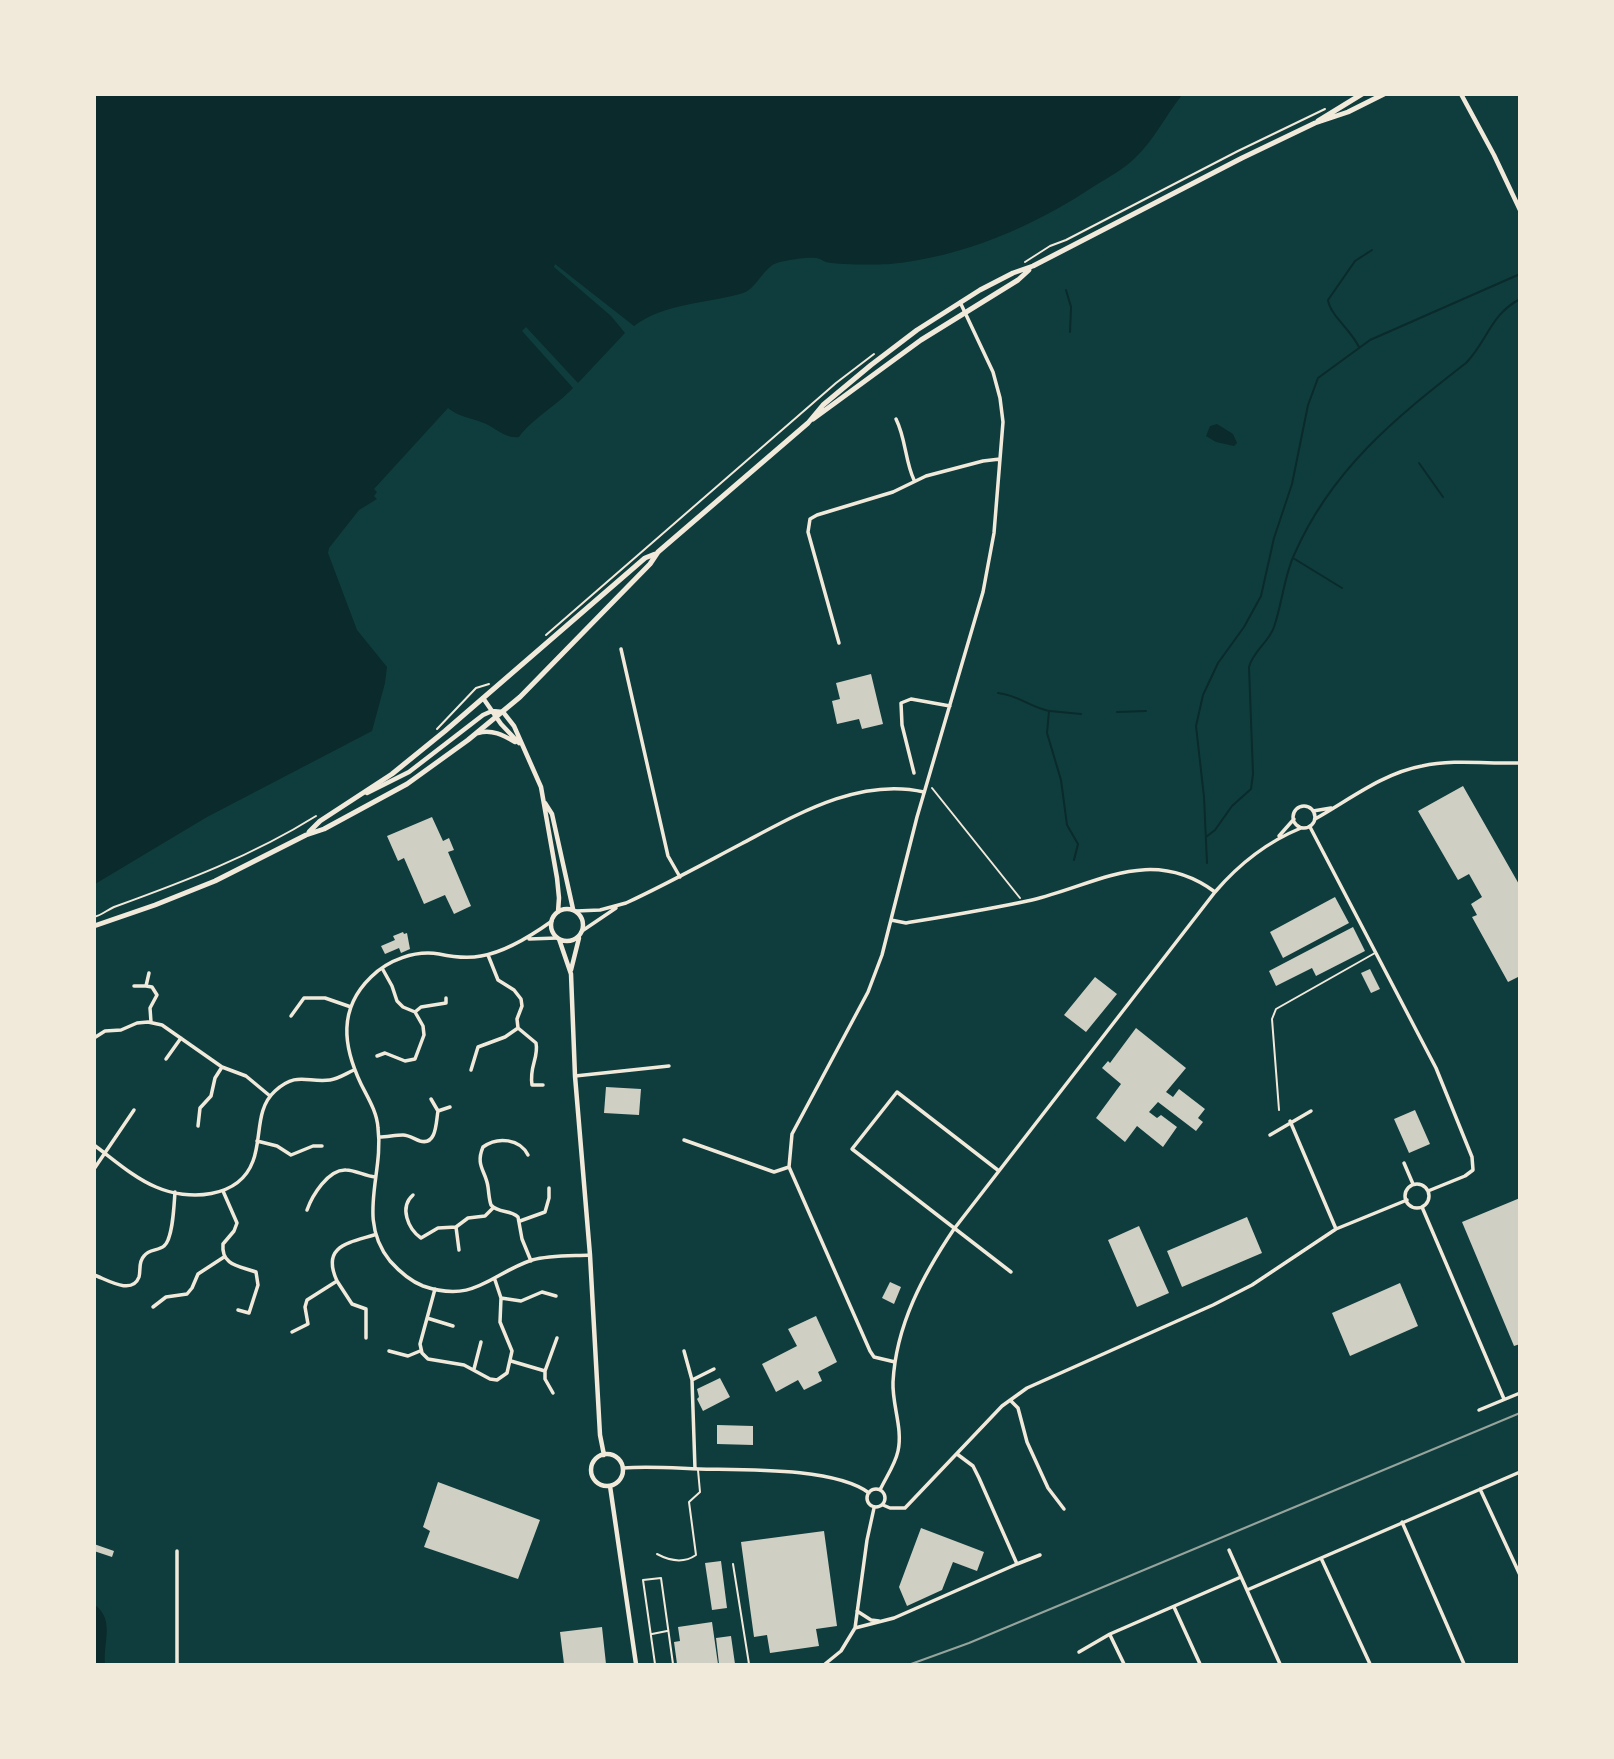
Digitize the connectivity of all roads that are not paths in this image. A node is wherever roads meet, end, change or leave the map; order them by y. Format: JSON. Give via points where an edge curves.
{"nodes":[{"id":1,"x":1384,"y":94,"type":"edge"},
{"id":2,"x":1461,"y":94,"type":"edge"},
{"id":3,"x":1362,"y":95,"type":"edge"},
{"id":4,"x":1315,"y":123,"type":"junction"},
{"id":5,"x":1520,"y":210,"type":"edge"},
{"id":6,"x":1033,"y":266,"type":"junction"},
{"id":7,"x":960,"y":302,"type":"junction"},
{"id":8,"x":966,"y":311,"type":"junction"},
{"id":9,"x":896,"y":419,"type":"dead end"},
{"id":10,"x":808,"y":423,"type":"junction"},
{"id":11,"x":1000,"y":459,"type":"junction"},
{"id":12,"x":915,"y":481,"type":"junction"},
{"id":13,"x":658,"y":552,"type":"junction"},
{"id":14,"x":839,"y":643,"type":"dead end"},
{"id":15,"x":621,"y":649,"type":"dead end"},
{"id":16,"x":484,"y":698,"type":"junction"},
{"id":17,"x":950,"y":706,"type":"junction"},
{"id":18,"x":492,"y":711,"type":"junction"},
{"id":19,"x":503,"y":712,"type":"junction"},
{"id":20,"x":497,"y":717,"type":"junction"},
{"id":21,"x":477,"y":733,"type":"junction"},
{"id":22,"x":522,"y":746,"type":"junction"},
{"id":23,"x":1520,"y":763,"type":"edge"},
{"id":24,"x":914,"y":773,"type":"dead end"},
{"id":25,"x":924,"y":792,"type":"junction"},
{"id":26,"x":364,"y":794,"type":"junction"},
{"id":27,"x":545,"y":803,"type":"junction"},
{"id":28,"x":1334,"y":807,"type":"junction"},
{"id":29,"x":1313,"y":811,"type":"junction"},
{"id":30,"x":1293,"y":819,"type":"junction"},
{"id":31,"x":1315,"y":819,"type":"junction"},
{"id":32,"x":1310,"y":827,"type":"junction"},
{"id":33,"x":1301,"y":828,"type":"junction"},
{"id":34,"x":306,"y":835,"type":"junction"},
{"id":35,"x":1278,"y":838,"type":"junction"},
{"id":36,"x":680,"y":877,"type":"junction"},
{"id":37,"x":1215,"y":892,"type":"junction"},
{"id":38,"x":617,"y":907,"type":"junction"},
{"id":39,"x":574,"y":910,"type":"junction"},
{"id":40,"x":558,"y":912,"type":"junction"},
{"id":41,"x":891,"y":920,"type":"junction"},
{"id":42,"x":552,"y":921,"type":"junction"},
{"id":43,"x":94,"y":926,"type":"edge"},
{"id":44,"x":581,"y":934,"type":"junction"},
{"id":45,"x":527,"y":938,"type":"junction"},
{"id":46,"x":558,"y":939,"type":"junction"},
{"id":47,"x":1376,"y":953,"type":"junction"},
{"id":48,"x":488,"y":955,"type":"junction"},
{"id":49,"x":382,"y":968,"type":"junction"},
{"id":50,"x":149,"y":973,"type":"dead end"},
{"id":51,"x":571,"y":974,"type":"junction"},
{"id":52,"x":134,"y":986,"type":"dead end"},
{"id":53,"x":146,"y":986,"type":"junction"},
{"id":54,"x":446,"y":998,"type":"dead end"},
{"id":55,"x":351,"y":1007,"type":"junction"},
{"id":56,"x":415,"y":1012,"type":"junction"},
{"id":57,"x":291,"y":1016,"type":"dead end"},
{"id":58,"x":151,"y":1022,"type":"junction"},
{"id":59,"x":518,"y":1028,"type":"junction"},
{"id":60,"x":94,"y":1038,"type":"edge"},
{"id":61,"x":181,"y":1038,"type":"junction"},
{"id":62,"x":377,"y":1056,"type":"dead end"},
{"id":63,"x":166,"y":1059,"type":"dead end"},
{"id":64,"x":669,"y":1066,"type":"dead end"},
{"id":65,"x":222,"y":1068,"type":"junction"},
{"id":66,"x":354,"y":1069,"type":"junction"},
{"id":67,"x":471,"y":1070,"type":"dead end"},
{"id":68,"x":575,"y":1076,"type":"junction"},
{"id":69,"x":533,"y":1085,"type":"junction"},
{"id":70,"x":543,"y":1085,"type":"dead end"},
{"id":71,"x":533,"y":1094,"type":"dead end"},
{"id":72,"x":270,"y":1096,"type":"junction"},
{"id":73,"x":431,"y":1099,"type":"dead end"},
{"id":74,"x":450,"y":1107,"type":"dead end"},
{"id":75,"x":134,"y":1110,"type":"dead end"},
{"id":76,"x":1279,"y":1110,"type":"dead end"},
{"id":77,"x":438,"y":1111,"type":"junction"},
{"id":78,"x":1311,"y":1111,"type":"dead end"},
{"id":79,"x":1290,"y":1121,"type":"junction"},
{"id":80,"x":198,"y":1126,"type":"dead end"},
{"id":81,"x":1270,"y":1135,"type":"dead end"},
{"id":82,"x":379,"y":1137,"type":"junction"},
{"id":83,"x":684,"y":1140,"type":"dead end"},
{"id":84,"x":257,"y":1141,"type":"junction"},
{"id":85,"x":94,"y":1145,"type":"edge"},
{"id":86,"x":322,"y":1146,"type":"dead end"},
{"id":87,"x":105,"y":1152,"type":"junction"},
{"id":88,"x":528,"y":1155,"type":"dead end"},
{"id":89,"x":1404,"y":1163,"type":"dead end"},
{"id":90,"x":789,"y":1167,"type":"junction"},
{"id":91,"x":94,"y":1169,"type":"edge"},
{"id":92,"x":999,"y":1171,"type":"junction"},
{"id":93,"x":375,"y":1177,"type":"junction"},
{"id":94,"x":1414,"y":1185,"type":"junction"},
{"id":95,"x":548,"y":1188,"type":"dead end"},
{"id":96,"x":223,"y":1191,"type":"junction"},
{"id":97,"x":1428,"y":1191,"type":"junction"},
{"id":98,"x":175,"y":1192,"type":"junction"},
{"id":99,"x":414,"y":1195,"type":"dead end"},
{"id":100,"x":1407,"y":1200,"type":"junction"},
{"id":101,"x":1422,"y":1207,"type":"junction"},
{"id":102,"x":493,"y":1208,"type":"junction"},
{"id":103,"x":307,"y":1210,"type":"dead end"},
{"id":104,"x":520,"y":1221,"type":"junction"},
{"id":105,"x":456,"y":1227,"type":"junction"},
{"id":106,"x":954,"y":1229,"type":"junction"},
{"id":107,"x":1336,"y":1229,"type":"junction"},
{"id":108,"x":375,"y":1235,"type":"junction"},
{"id":109,"x":459,"y":1250,"type":"dead end"},
{"id":110,"x":590,"y":1255,"type":"junction"},
{"id":111,"x":224,"y":1257,"type":"junction"},
{"id":112,"x":531,"y":1261,"type":"junction"},
{"id":113,"x":1011,"y":1272,"type":"dead end"},
{"id":114,"x":94,"y":1275,"type":"edge"},
{"id":115,"x":495,"y":1280,"type":"junction"},
{"id":116,"x":337,"y":1281,"type":"junction"},
{"id":117,"x":435,"y":1289,"type":"junction"},
{"id":118,"x":556,"y":1296,"type":"dead end"},
{"id":119,"x":500,"y":1298,"type":"junction"},
{"id":120,"x":153,"y":1307,"type":"dead end"},
{"id":121,"x":238,"y":1310,"type":"dead end"},
{"id":122,"x":427,"y":1318,"type":"junction"},
{"id":123,"x":453,"y":1326,"type":"dead end"},
{"id":124,"x":292,"y":1332,"type":"dead end"},
{"id":125,"x":366,"y":1338,"type":"dead end"},
{"id":126,"x":557,"y":1338,"type":"dead end"},
{"id":127,"x":481,"y":1342,"type":"dead end"},
{"id":128,"x":421,"y":1350,"type":"junction"},
{"id":129,"x":389,"y":1351,"type":"dead end"},
{"id":130,"x":684,"y":1351,"type":"dead end"},
{"id":131,"x":511,"y":1361,"type":"junction"},
{"id":132,"x":895,"y":1362,"type":"junction"},
{"id":133,"x":714,"y":1369,"type":"dead end"},
{"id":134,"x":474,"y":1370,"type":"junction"},
{"id":135,"x":545,"y":1371,"type":"junction"},
{"id":136,"x":692,"y":1380,"type":"junction"},
{"id":137,"x":553,"y":1393,"type":"dead end"},
{"id":138,"x":1520,"y":1393,"type":"edge"},
{"id":139,"x":1504,"y":1399,"type":"junction"},
{"id":140,"x":1010,"y":1400,"type":"junction"},
{"id":141,"x":1479,"y":1410,"type":"dead end"},
{"id":142,"x":957,"y":1454,"type":"junction"},
{"id":143,"x":604,"y":1455,"type":"junction"},
{"id":144,"x":623,"y":1468,"type":"junction"},
{"id":145,"x":697,"y":1469,"type":"junction"},
{"id":146,"x":1520,"y":1472,"type":"edge"},
{"id":147,"x":610,"y":1486,"type":"junction"},
{"id":148,"x":1480,"y":1489,"type":"junction"},
{"id":149,"x":880,"y":1490,"type":"junction"},
{"id":150,"x":869,"y":1493,"type":"junction"},
{"id":151,"x":883,"y":1505,"type":"junction"},
{"id":152,"x":874,"y":1508,"type":"junction"},
{"id":153,"x":1064,"y":1509,"type":"dead end"},
{"id":154,"x":1402,"y":1522,"type":"junction"},
{"id":155,"x":177,"y":1550,"type":"dead end"},
{"id":156,"x":1229,"y":1550,"type":"dead end"},
{"id":157,"x":657,"y":1554,"type":"dead end"},
{"id":158,"x":1040,"y":1555,"type":"dead end"},
{"id":159,"x":1321,"y":1558,"type":"junction"},
{"id":160,"x":733,"y":1564,"type":"dead end"},
{"id":161,"x":1017,"y":1564,"type":"junction"},
{"id":162,"x":1520,"y":1575,"type":"edge"},
{"id":163,"x":1241,"y":1577,"type":"junction"},
{"id":164,"x":1247,"y":1590,"type":"junction"},
{"id":165,"x":1174,"y":1607,"type":"junction"},
{"id":166,"x":858,"y":1611,"type":"junction"},
{"id":167,"x":881,"y":1621,"type":"junction"},
{"id":168,"x":855,"y":1628,"type":"junction"},
{"id":169,"x":668,"y":1631,"type":"junction"},
{"id":170,"x":651,"y":1634,"type":"junction"},
{"id":171,"x":1110,"y":1634,"type":"junction"},
{"id":172,"x":1079,"y":1652,"type":"dead end"},
{"id":173,"x":177,"y":1664,"type":"edge"},
{"id":174,"x":636,"y":1664,"type":"edge"},
{"id":175,"x":655,"y":1664,"type":"edge"},
{"id":176,"x":673,"y":1664,"type":"edge"},
{"id":177,"x":748,"y":1664,"type":"edge"},
{"id":178,"x":825,"y":1664,"type":"edge"},
{"id":179,"x":1124,"y":1664,"type":"edge"},
{"id":180,"x":1200,"y":1664,"type":"edge"},
{"id":181,"x":1280,"y":1664,"type":"edge"},
{"id":182,"x":1370,"y":1664,"type":"edge"},
{"id":183,"x":1464,"y":1664,"type":"edge"}],
"edges":[{"from":1,"to":4,"type":"main road"},
{"from":2,"to":5,"type":"street"},
{"from":3,"to":4,"type":"main road"},
{"from":4,"to":6,"type":"main road"},
{"from":6,"to":7,"type":"main road"},
{"from":6,"to":8,"type":"main road"},
{"from":7,"to":8,"type":"street"},
{"from":7,"to":10,"type":"main road","via":[[872,365]]},
{"from":8,"to":10,"type":"main road"},
{"from":8,"to":11,"type":"street","via":[[989,360],[1000,398]]},
{"from":9,"to":12,"type":"street"},
{"from":10,"to":13,"type":"main road"},
{"from":11,"to":12,"type":"street"},
{"from":11,"to":17,"type":"street","via":[[990,563]]},
{"from":12,"to":14,"type":"street","via":[[808,522]]},
{"from":13,"to":16,"type":"main road","via":[[645,558]]},
{"from":13,"to":19,"type":"main road"},
{"from":15,"to":36,"type":"street","via":[[668,856]]},
{"from":16,"to":18,"type":"street"},
{"from":16,"to":26,"type":"main road"},
{"from":17,"to":24,"type":"street","via":[[911,699],[901,703]]},
{"from":17,"to":25,"type":"street"},
{"from":18,"to":19,"type":"street"},
{"from":18,"to":20,"type":"street"},
{"from":18,"to":26,"type":"street","via":[[394,782]]},
{"from":19,"to":20,"type":"main road"},
{"from":19,"to":22,"type":"street"},
{"from":20,"to":21,"type":"main road"},
{"from":20,"to":22,"type":"street"},
{"from":21,"to":22,"type":"street","via":[[496,733]]},
{"from":21,"to":34,"type":"main road","via":[[407,784]]},
{"from":22,"to":27,"type":"street"},
{"from":23,"to":28,"type":"street","via":[[1414,767]]},
{"from":25,"to":36,"type":"street","via":[[896,788],[828,801]]},
{"from":25,"to":41,"type":"street"},
{"from":26,"to":34,"type":"main road"},
{"from":27,"to":39,"type":"street","via":[[552,814]]},
{"from":27,"to":40,"type":"street"},
{"from":28,"to":29,"type":"street"},
{"from":28,"to":31,"type":"street"},
{"from":29,"to":30,"type":"street","via":[[1301,807]]},
{"from":29,"to":31,"type":"street"},
{"from":30,"to":33,"type":"street"},
{"from":30,"to":35,"type":"street"},
{"from":31,"to":32,"type":"street"},
{"from":32,"to":33,"type":"street"},
{"from":32,"to":47,"type":"street"},
{"from":33,"to":35,"type":"street"},
{"from":34,"to":43,"type":"main road","via":[[186,894]]},
{"from":35,"to":37,"type":"street","via":[[1236,869]]},
{"from":36,"to":38,"type":"street"},
{"from":37,"to":41,"type":"street","via":[[1181,872],[1149,869],[1112,875],[1023,902],[906,922]]},
{"from":37,"to":92,"type":"street"},
{"from":38,"to":39,"type":"street"},
{"from":38,"to":44,"type":"street"},
{"from":39,"to":40,"type":"street"},
{"from":39,"to":44,"type":"street","via":[[582,920]]},
{"from":40,"to":42,"type":"street"},
{"from":41,"to":90,"type":"street","via":[[868,992],[792,1134]]},
{"from":42,"to":45,"type":"street"},
{"from":42,"to":46,"type":"street"},
{"from":44,"to":46,"type":"street","via":[[569,941]]},
{"from":44,"to":51,"type":"street"},
{"from":45,"to":46,"type":"street"},
{"from":45,"to":48,"type":"street"},
{"from":46,"to":51,"type":"street"},
{"from":47,"to":76,"type":"lane","via":[[1276,1009],[1272,1019]]},
{"from":47,"to":97,"type":"street","via":[[1436,1068],[1472,1157],[1473,1170],[1465,1177]]},
{"from":48,"to":49,"type":"street","via":[[419,954]]},
{"from":48,"to":59,"type":"street","via":[[498,981],[521,999]]},
{"from":49,"to":55,"type":"street","via":[[366,982]]},
{"from":49,"to":56,"type":"street","via":[[397,1001]]},
{"from":50,"to":53,"type":"street"},
{"from":51,"to":68,"type":"street"},
{"from":52,"to":53,"type":"street"},
{"from":53,"to":58,"type":"street","via":[[157,995],[150,1009]]},
{"from":54,"to":56,"type":"street","via":[[446,1003]]},
{"from":55,"to":57,"type":"street","via":[[325,998],[304,998]]},
{"from":55,"to":66,"type":"street","via":[[347,1041]]},
{"from":56,"to":62,"type":"street","via":[[424,1029],[416,1058],[405,1061],[385,1053]]},
{"from":58,"to":60,"type":"street","via":[[105,1031]]},
{"from":58,"to":61,"type":"street"},
{"from":59,"to":67,"type":"street","via":[[478,1047]]},
{"from":59,"to":69,"type":"street","via":[[537,1046]]},
{"from":61,"to":63,"type":"street"},
{"from":61,"to":65,"type":"street"},
{"from":64,"to":68,"type":"street"},
{"from":65,"to":72,"type":"street","via":[[242,1074]]},
{"from":65,"to":80,"type":"street","via":[[211,1096],[200,1108]]},
{"from":66,"to":72,"type":"street","via":[[330,1080],[293,1080]]},
{"from":66,"to":82,"type":"street","via":[[373,1110]]},
{"from":68,"to":110,"type":"street"},
{"from":69,"to":70,"type":"street"},
{"from":69,"to":71,"type":"street"},
{"from":72,"to":84,"type":"street","via":[[262,1111]]},
{"from":73,"to":77,"type":"street"},
{"from":74,"to":77,"type":"street"},
{"from":75,"to":87,"type":"street"},
{"from":77,"to":82,"type":"street","via":[[436,1129],[426,1142],[405,1135]]},
{"from":78,"to":79,"type":"street"},
{"from":79,"to":81,"type":"street"},
{"from":79,"to":107,"type":"street"},
{"from":82,"to":93,"type":"street"},
{"from":83,"to":90,"type":"street","via":[[774,1172]]},
{"from":84,"to":86,"type":"street","via":[[277,1146],[288,1155]]},
{"from":84,"to":96,"type":"street","via":[[246,1173]]},
{"from":85,"to":87,"type":"street"},
{"from":87,"to":91,"type":"street"},
{"from":87,"to":98,"type":"street","via":[[153,1186]]},
{"from":88,"to":102,"type":"street","via":[[522,1145],[508,1141],[482,1148],[481,1171]]},
{"from":89,"to":94,"type":"street"},
{"from":90,"to":132,"type":"street","via":[[870,1351],[874,1357]]},
{"from":92,"to":106,"type":"street"},
{"from":92,"to":106,"type":"street","via":[[897,1092],[852,1149]]},
{"from":93,"to":103,"type":"street","via":[[349,1170],[336,1173],[314,1191]]},
{"from":93,"to":108,"type":"street","via":[[371,1209]]},
{"from":94,"to":97,"type":"street"},
{"from":94,"to":100,"type":"street","via":[[1406,1192]]},
{"from":95,"to":104,"type":"street","via":[[545,1212]]},
{"from":96,"to":98,"type":"street","via":[[205,1195]]},
{"from":96,"to":111,"type":"street","via":[[237,1220],[223,1244]]},
{"from":97,"to":101,"type":"street","via":[[1429,1199]]},
{"from":98,"to":114,"type":"street","via":[[168,1241],[143,1257],[137,1280],[122,1286]]},
{"from":99,"to":105,"type":"street","via":[[405,1208],[419,1237],[438,1228]]},
{"from":100,"to":101,"type":"street"},
{"from":100,"to":107,"type":"street"},
{"from":101,"to":139,"type":"street"},
{"from":102,"to":104,"type":"street","via":[[513,1213]]},
{"from":102,"to":105,"type":"street"},
{"from":104,"to":112,"type":"street"},
{"from":105,"to":109,"type":"street"},
{"from":106,"to":113,"type":"street"},
{"from":106,"to":132,"type":"street","via":[[927,1268],[908,1312]]},
{"from":107,"to":140,"type":"street","via":[[1252,1285],[1042,1379]]},
{"from":108,"to":116,"type":"street","via":[[336,1251],[332,1262]]},
{"from":108,"to":117,"type":"street","via":[[402,1273]]},
{"from":110,"to":112,"type":"street"},
{"from":110,"to":143,"type":"street"},
{"from":111,"to":120,"type":"street","via":[[198,1274],[187,1294],[166,1297]]},
{"from":111,"to":121,"type":"street","via":[[232,1265],[256,1272],[258,1285],[249,1313]]},
{"from":112,"to":115,"type":"street"},
{"from":115,"to":117,"type":"street","via":[[464,1290]]},
{"from":115,"to":119,"type":"street"},
{"from":116,"to":124,"type":"street","via":[[309,1298],[307,1324]]},
{"from":116,"to":125,"type":"street","via":[[352,1304],[366,1309]]},
{"from":117,"to":122,"type":"street"},
{"from":118,"to":119,"type":"street","via":[[539,1292],[522,1301]]},
{"from":119,"to":131,"type":"street","via":[[499,1319],[511,1345]]},
{"from":122,"to":123,"type":"street"},
{"from":122,"to":128,"type":"street"},
{"from":126,"to":135,"type":"street"},
{"from":127,"to":134,"type":"street"},
{"from":128,"to":129,"type":"street","via":[[408,1356]]},
{"from":128,"to":134,"type":"street","via":[[428,1359]]},
{"from":130,"to":136,"type":"street"},
{"from":131,"to":134,"type":"street","via":[[499,1380]]},
{"from":131,"to":135,"type":"street"},
{"from":132,"to":149,"type":"street","via":[[899,1447]]},
{"from":133,"to":136,"type":"street"},
{"from":135,"to":137,"type":"street"},
{"from":136,"to":145,"type":"street"},
{"from":138,"to":139,"type":"street"},
{"from":139,"to":141,"type":"street"},
{"from":140,"to":142,"type":"street"},
{"from":140,"to":153,"type":"street","via":[[1018,1408],[1027,1442],[1048,1488]]},
{"from":142,"to":151,"type":"street","via":[[905,1508]]},
{"from":142,"to":161,"type":"street","via":[[973,1466]]},
{"from":143,"to":144,"type":"street","via":[[614,1456]]},
{"from":143,"to":147,"type":"street","via":[[593,1463],[591,1472],[599,1484]]},
{"from":144,"to":145,"type":"street"},
{"from":144,"to":147,"type":"street","via":[[618,1482]]},
{"from":145,"to":150,"type":"street","via":[[800,1473],[837,1480]]},
{"from":145,"to":157,"type":"lane","via":[[700,1492],[690,1502],[696,1555],[669,1560]]},
{"from":146,"to":148,"type":"street"},
{"from":147,"to":174,"type":"street"},
{"from":148,"to":154,"type":"street"},
{"from":148,"to":162,"type":"street"},
{"from":149,"to":150,"type":"street"},
{"from":149,"to":151,"type":"street","via":[[885,1496]]},
{"from":150,"to":152,"type":"street","via":[[867,1500]]},
{"from":151,"to":152,"type":"street"},
{"from":152,"to":166,"type":"street"},
{"from":154,"to":159,"type":"street"},
{"from":154,"to":183,"type":"street"},
{"from":155,"to":173,"type":"street"},
{"from":156,"to":163,"type":"street"},
{"from":158,"to":161,"type":"street"},
{"from":159,"to":164,"type":"street"},
{"from":159,"to":182,"type":"street"},
{"from":160,"to":177,"type":"lane"},
{"from":161,"to":167,"type":"street"},
{"from":163,"to":164,"type":"street"},
{"from":163,"to":165,"type":"street"},
{"from":164,"to":181,"type":"street"},
{"from":165,"to":171,"type":"street"},
{"from":165,"to":180,"type":"street"},
{"from":166,"to":167,"type":"street"},
{"from":166,"to":168,"type":"street"},
{"from":167,"to":168,"type":"street"},
{"from":168,"to":178,"type":"street","via":[[841,1651]]},
{"from":169,"to":170,"type":"lane"},
{"from":169,"to":170,"type":"lane","via":[[661,1578],[643,1580]]},
{"from":169,"to":176,"type":"lane"},
{"from":170,"to":175,"type":"lane"},
{"from":171,"to":172,"type":"street"},
{"from":171,"to":179,"type":"street"}]}
